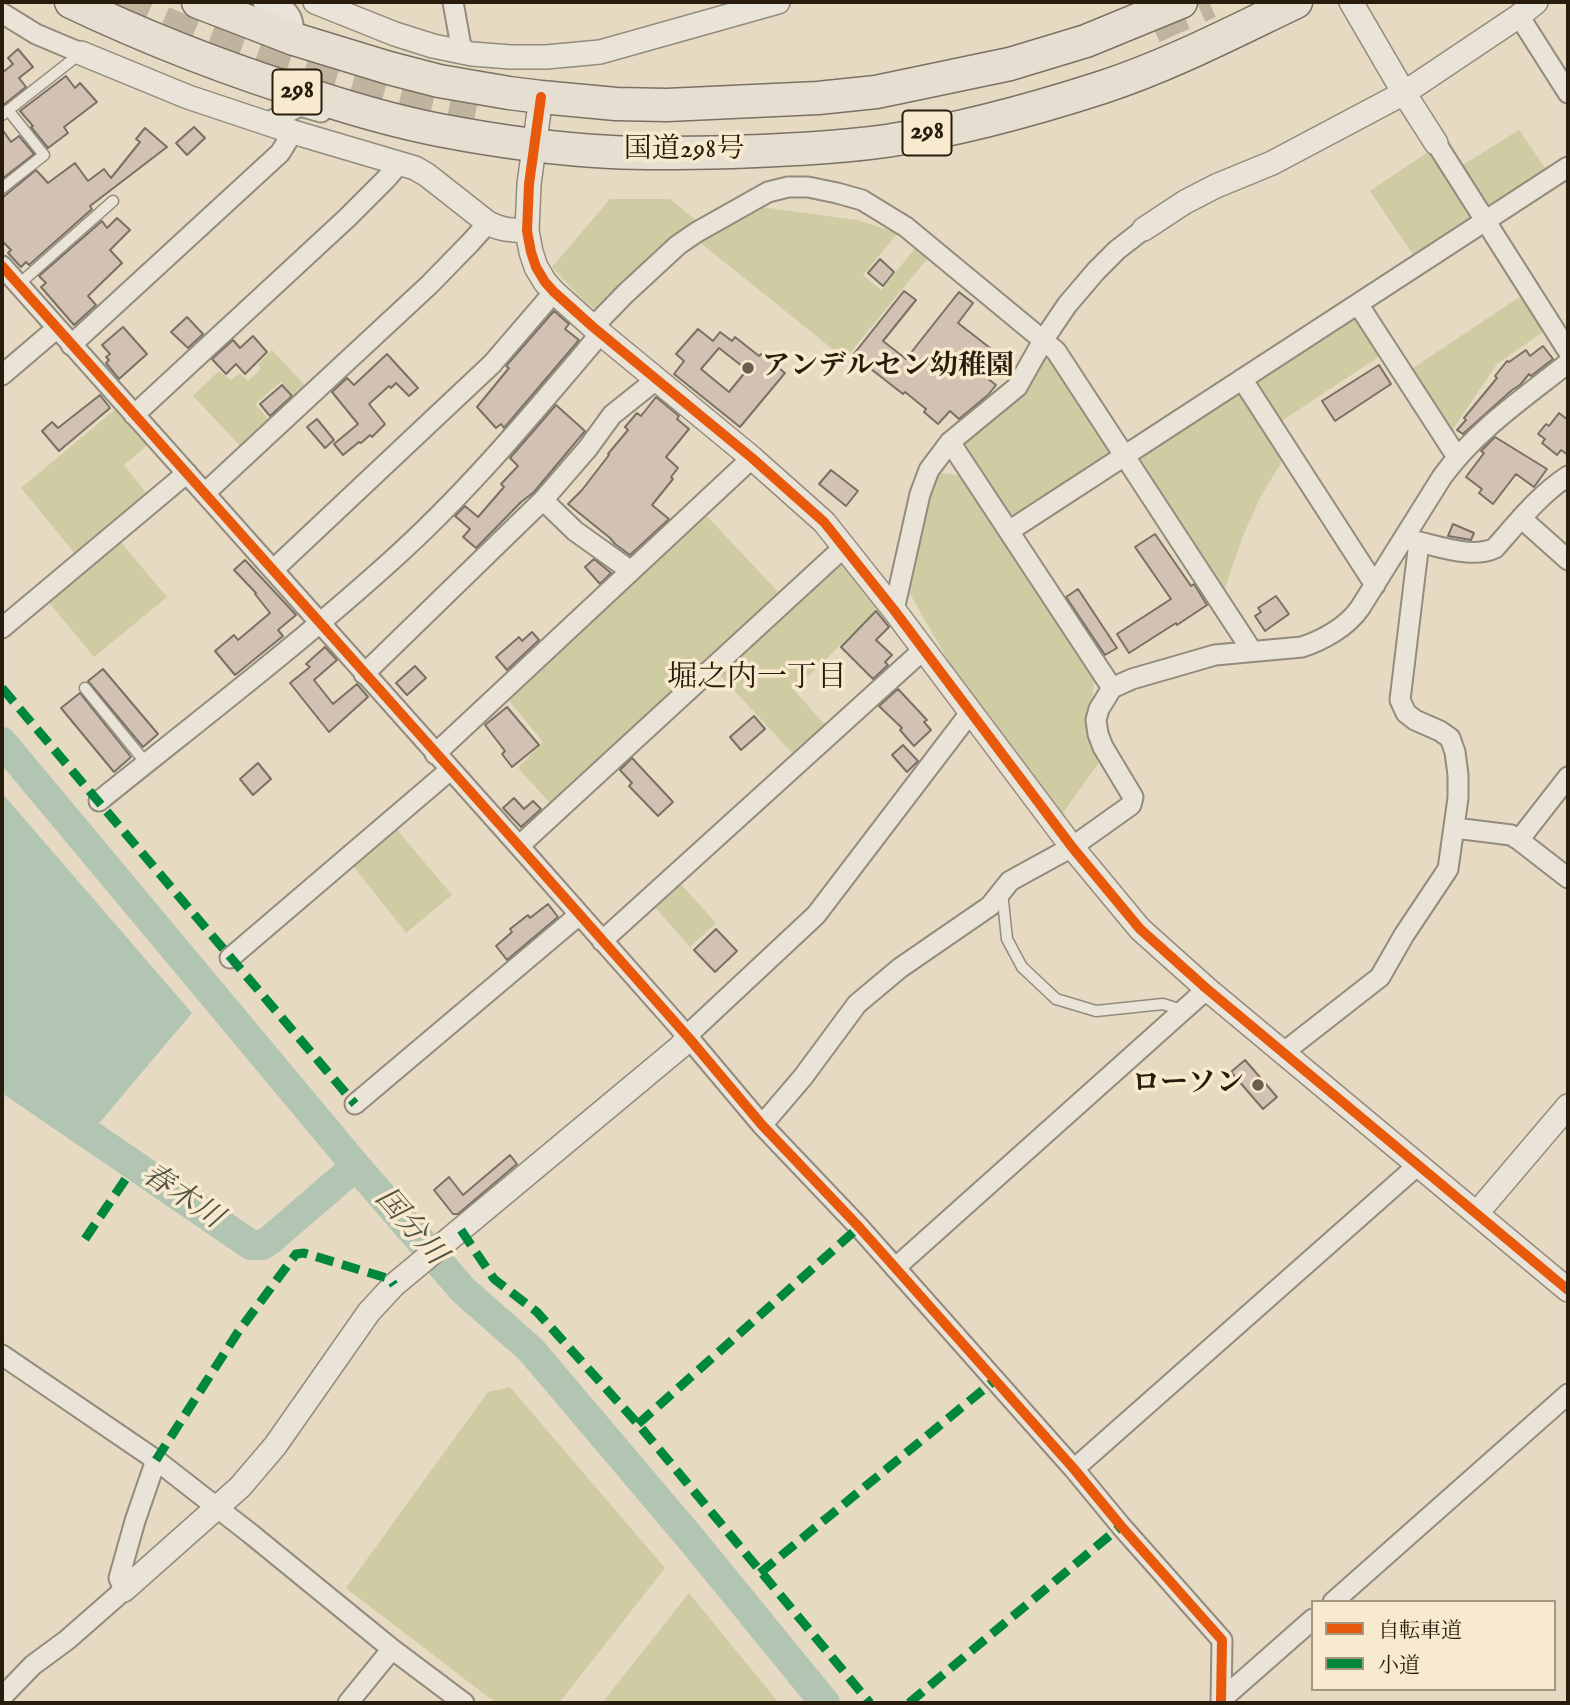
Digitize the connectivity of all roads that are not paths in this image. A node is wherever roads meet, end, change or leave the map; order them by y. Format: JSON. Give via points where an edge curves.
{"nodes":[{"id":1,"x":72,"y":2,"type":"edge"},
{"id":2,"x":198,"y":2,"type":"edge"},
{"id":3,"x":263,"y":2,"type":"edge"},
{"id":4,"x":315,"y":2,"type":"edge"},
{"id":5,"x":453,"y":2,"type":"edge"},
{"id":6,"x":778,"y":2,"type":"edge"},
{"id":7,"x":1181,"y":2,"type":"edge"},
{"id":8,"x":1296,"y":2,"type":"edge"},
{"id":9,"x":1351,"y":2,"type":"edge"},
{"id":10,"x":1527,"y":9,"type":"edge"},
{"id":11,"x":2,"y":13,"type":"edge"},
{"id":12,"x":294,"y":39,"type":"junction"},
{"id":13,"x":462,"y":52,"type":"junction"},
{"id":14,"x":80,"y":53,"type":"junction"},
{"id":15,"x":1404,"y":93,"type":"junction"},
{"id":16,"x":1568,"y":93,"type":"edge"},
{"id":17,"x":541,"y":97,"type":"junction"},
{"id":18,"x":5,"y":113,"type":"edge"},
{"id":19,"x":267,"y":123,"type":"junction"},
{"id":20,"x":413,"y":124,"type":"junction"},
{"id":21,"x":293,"y":132,"type":"junction"},
{"id":22,"x":1436,"y":143,"type":"joint"},
{"id":23,"x":535,"y":145,"type":"junction"},
{"id":24,"x":400,"y":163,"type":"junction"},
{"id":25,"x":1568,"y":167,"type":"edge"},
{"id":26,"x":2,"y":188,"type":"edge"},
{"id":27,"x":113,"y":201,"type":"dead end"},
{"id":28,"x":1486,"y":221,"type":"junction"},
{"id":29,"x":488,"y":223,"type":"junction"},
{"id":30,"x":1144,"y":229,"type":"joint"},
{"id":31,"x":527,"y":231,"type":"junction"},
{"id":32,"x":2,"y":267,"type":"edge"},
{"id":33,"x":18,"y":285,"type":"junction"},
{"id":34,"x":554,"y":292,"type":"junction"},
{"id":35,"x":1358,"y":304,"type":"junction"},
{"id":36,"x":57,"y":329,"type":"junction"},
{"id":37,"x":597,"y":330,"type":"junction"},
{"id":38,"x":1044,"y":339,"type":"junction"},
{"id":39,"x":71,"y":345,"type":"junction"},
{"id":40,"x":1568,"y":351,"type":"edge"},
{"id":41,"x":1568,"y":363,"type":"edge"},
{"id":42,"x":2,"y":375,"type":"edge"},
{"id":43,"x":657,"y":379,"type":"junction"},
{"id":44,"x":1242,"y":379,"type":"junction"},
{"id":45,"x":134,"y":415,"type":"junction"},
{"id":46,"x":950,"y":442,"type":"junction"},
{"id":47,"x":1124,"y":456,"type":"junction"},
{"id":48,"x":1457,"y":457,"type":"junction"},
{"id":49,"x":752,"y":458,"type":"junction"},
{"id":50,"x":187,"y":472,"type":"junction"},
{"id":51,"x":1568,"y":476,"type":"edge"},
{"id":52,"x":205,"y":493,"type":"junction"},
{"id":53,"x":542,"y":500,"type":"junction"},
{"id":54,"x":1521,"y":518,"type":"junction"},
{"id":55,"x":1010,"y":531,"type":"junction"},
{"id":56,"x":1411,"y":541,"type":"junction"},
{"id":57,"x":844,"y":547,"type":"junction"},
{"id":58,"x":1568,"y":560,"type":"edge"},
{"id":59,"x":273,"y":570,"type":"junction"},
{"id":60,"x":631,"y":571,"type":"junction"},
{"id":61,"x":1375,"y":584,"type":"junction"},
{"id":62,"x":894,"y":610,"type":"junction"},
{"id":63,"x":319,"y":622,"type":"junction"},
{"id":64,"x":2,"y":628,"type":"edge"},
{"id":65,"x":923,"y":650,"type":"junction"},
{"id":66,"x":1252,"y":651,"type":"junction"},
{"id":67,"x":364,"y":674,"type":"junction"},
{"id":68,"x":85,"y":688,"type":"dead end"},
{"id":69,"x":1112,"y":688,"type":"junction"},
{"id":70,"x":970,"y":713,"type":"junction"},
{"id":71,"x":435,"y":754,"type":"junction"},
{"id":72,"x":146,"y":763,"type":"junction"},
{"id":73,"x":450,"y":770,"type":"junction"},
{"id":74,"x":1568,"y":777,"type":"edge"},
{"id":75,"x":99,"y":801,"type":"dead end"},
{"id":76,"x":1455,"y":828,"type":"junction"},
{"id":77,"x":1519,"y":839,"type":"junction"},
{"id":78,"x":519,"y":846,"type":"junction"},
{"id":79,"x":1072,"y":847,"type":"junction"},
{"id":80,"x":1568,"y":878,"type":"edge"},
{"id":81,"x":1002,"y":892,"type":"junction"},
{"id":82,"x":579,"y":915,"type":"junction"},
{"id":83,"x":602,"y":941,"type":"junction"},
{"id":84,"x":230,"y":958,"type":"dead end"},
{"id":85,"x":1207,"y":989,"type":"junction"},
{"id":86,"x":1183,"y":1010,"type":"junction"},
{"id":87,"x":688,"y":1037,"type":"junction"},
{"id":88,"x":1283,"y":1052,"type":"junction"},
{"id":89,"x":355,"y":1104,"type":"dead end"},
{"id":90,"x":1568,"y":1106,"type":"edge"},
{"id":91,"x":762,"y":1125,"type":"junction"},
{"id":92,"x":1418,"y":1166,"type":"junction"},
{"id":93,"x":1477,"y":1213,"type":"junction"},
{"id":94,"x":895,"y":1268,"type":"junction"},
{"id":95,"x":1568,"y":1290,"type":"edge"},
{"id":96,"x":2,"y":1355,"type":"edge"},
{"id":97,"x":1568,"y":1394,"type":"edge"},
{"id":98,"x":156,"y":1460,"type":"junction"},
{"id":99,"x":1074,"y":1469,"type":"junction"},
{"id":100,"x":217,"y":1508,"type":"junction"},
{"id":101,"x":124,"y":1590,"type":"junction"},
{"id":102,"x":1335,"y":1600,"type":"edge"},
{"id":103,"x":1311,"y":1621,"type":"edge"},
{"id":104,"x":391,"y":1649,"type":"junction"},
{"id":105,"x":2,"y":1697,"type":"edge"},
{"id":106,"x":1221,"y":1702,"type":"edge"},
{"id":107,"x":348,"y":1703,"type":"edge"},
{"id":108,"x":464,"y":1703,"type":"edge"}],
"edges":[{"from":1,"to":20,"type":"highway","name":"国道298号","number":"298","via":[[239,73]]},
{"from":2,"to":12,"type":"highway","name":"国道298号","number":"298"},
{"from":3,"to":12,"type":"street","via":[[289,14]]},
{"from":4,"to":13,"type":"street","via":[[395,34]]},
{"from":5,"to":13,"type":"street"},
{"from":6,"to":13,"type":"street","via":[[600,52],[511,57]]},
{"from":7,"to":17,"type":"highway","name":"国道298号","number":"298","via":[[1010,64],[876,92],[667,104]]},
{"from":8,"to":23,"type":"highway","name":"国道298号","number":"298","via":[[1107,85],[1026,110],[887,140],[825,148],[662,153]]},
{"from":9,"to":15,"type":"street"},
{"from":10,"to":15,"type":"street"},
{"from":10,"to":16,"type":"street"},
{"from":11,"to":14,"type":"street"},
{"from":12,"to":17,"type":"highway","name":"国道298号","number":"298","via":[[439,80]]},
{"from":14,"to":18,"type":"lane"},
{"from":14,"to":19,"type":"street"},
{"from":15,"to":22,"type":"street"},
{"from":15,"to":30,"type":"street","via":[[1272,163],[1185,202]]},
{"from":17,"to":23,"type":"street"},
{"from":18,"to":26,"type":"lane","via":[[44,155]]},
{"from":19,"to":20,"type":"street","via":[[300,106],[391,130]]},
{"from":19,"to":21,"type":"street"},
{"from":20,"to":23,"type":"highway","name":"国道298号","number":"298"},
{"from":21,"to":24,"type":"street"},
{"from":21,"to":39,"type":"street","via":[[280,153]]},
{"from":22,"to":28,"type":"street"},
{"from":23,"to":31,"type":"street"},
{"from":24,"to":29,"type":"street","via":[[427,175]]},
{"from":24,"to":45,"type":"street"},
{"from":25,"to":28,"type":"street"},
{"from":27,"to":33,"type":"lane"},
{"from":28,"to":35,"type":"street"},
{"from":28,"to":40,"type":"street"},
{"from":29,"to":31,"type":"street"},
{"from":29,"to":52,"type":"street","via":[[429,285]]},
{"from":30,"to":38,"type":"street","via":[[1096,271]]},
{"from":31,"to":34,"type":"street","via":[[536,267]]},
{"from":32,"to":33,"type":"street"},
{"from":33,"to":36,"type":"street"},
{"from":34,"to":37,"type":"street"},
{"from":34,"to":59,"type":"street","via":[[492,364]]},
{"from":35,"to":44,"type":"street"},
{"from":35,"to":48,"type":"street"},
{"from":36,"to":39,"type":"street"},
{"from":36,"to":42,"type":"street"},
{"from":37,"to":38,"type":"street","via":[[661,260],[697,232],[768,192],[808,187],[862,200],[886,214]]},
{"from":37,"to":43,"type":"street"},
{"from":37,"to":63,"type":"street","via":[[474,480],[392,560]]},
{"from":38,"to":46,"type":"street","via":[[1017,387]]},
{"from":38,"to":47,"type":"street"},
{"from":39,"to":45,"type":"street"},
{"from":41,"to":48,"type":"street"},
{"from":43,"to":49,"type":"street"},
{"from":43,"to":53,"type":"street","via":[[612,415]]},
{"from":44,"to":47,"type":"street"},
{"from":44,"to":61,"type":"street"},
{"from":45,"to":50,"type":"street"},
{"from":46,"to":55,"type":"street"},
{"from":46,"to":62,"type":"street","via":[[929,470],[920,494]]},
{"from":47,"to":55,"type":"street"},
{"from":47,"to":66,"type":"street"},
{"from":48,"to":56,"type":"street","via":[[1442,477]]},
{"from":49,"to":57,"type":"street","via":[[824,522]]},
{"from":49,"to":60,"type":"street"},
{"from":50,"to":52,"type":"street"},
{"from":50,"to":64,"type":"street"},
{"from":51,"to":54,"type":"street"},
{"from":52,"to":59,"type":"street"},
{"from":53,"to":60,"type":"street","via":[[575,531]]},
{"from":53,"to":67,"type":"street"},
{"from":54,"to":56,"type":"street","via":[[1488,552]]},
{"from":54,"to":58,"type":"street"},
{"from":55,"to":69,"type":"street"},
{"from":56,"to":61,"type":"street"},
{"from":56,"to":76,"type":"street","via":[[1400,700],[1415,720],[1450,738],[1458,775]]},
{"from":57,"to":62,"type":"street"},
{"from":57,"to":78,"type":"street"},
{"from":59,"to":63,"type":"street"},
{"from":60,"to":71,"type":"street"},
{"from":61,"to":66,"type":"street","via":[[1348,622],[1314,643]]},
{"from":62,"to":65,"type":"street"},
{"from":63,"to":67,"type":"street"},
{"from":63,"to":72,"type":"street"},
{"from":65,"to":70,"type":"street"},
{"from":65,"to":83,"type":"street"},
{"from":66,"to":69,"type":"street","via":[[1215,655]]},
{"from":67,"to":71,"type":"street"},
{"from":68,"to":72,"type":"lane"},
{"from":69,"to":79,"type":"street","via":[[1099,709],[1098,734],[1133,797],[1131,805]]},
{"from":70,"to":79,"type":"street"},
{"from":70,"to":87,"type":"street","via":[[816,915]]},
{"from":71,"to":73,"type":"street"},
{"from":72,"to":75,"type":"street"},
{"from":73,"to":78,"type":"street"},
{"from":73,"to":84,"type":"street"},
{"from":74,"to":77,"type":"street"},
{"from":76,"to":77,"type":"street"},
{"from":76,"to":88,"type":"street","via":[[1448,869],[1380,977]]},
{"from":77,"to":80,"type":"street"},
{"from":78,"to":82,"type":"street"},
{"from":79,"to":81,"type":"street","via":[[1010,881]]},
{"from":79,"to":85,"type":"street","via":[[1140,929]]},
{"from":81,"to":86,"type":"lane","via":[[1007,939],[1022,967],[1056,999],[1096,1011],[1163,1004]]},
{"from":81,"to":91,"type":"street","via":[[990,906],[857,1004]]},
{"from":82,"to":83,"type":"street"},
{"from":82,"to":89,"type":"street"},
{"from":83,"to":87,"type":"street"},
{"from":85,"to":86,"type":"street"},
{"from":85,"to":88,"type":"street"},
{"from":86,"to":94,"type":"street"},
{"from":87,"to":91,"type":"street"},
{"from":87,"to":100,"type":"street","via":[[405,1275],[369,1312],[275,1446]]},
{"from":88,"to":92,"type":"street"},
{"from":90,"to":93,"type":"street"},
{"from":91,"to":94,"type":"street"},
{"from":92,"to":93,"type":"street"},
{"from":92,"to":99,"type":"street"},
{"from":93,"to":95,"type":"street"},
{"from":94,"to":99,"type":"street"},
{"from":96,"to":98,"type":"street"},
{"from":97,"to":102,"type":"street"},
{"from":98,"to":100,"type":"street"},
{"from":98,"to":101,"type":"street","via":[[119,1578]]},
{"from":99,"to":106,"type":"street","via":[[1222,1640]]},
{"from":100,"to":101,"type":"street"},
{"from":100,"to":104,"type":"street"},
{"from":101,"to":105,"type":"street","via":[[33,1665]]},
{"from":103,"to":106,"type":"street"},
{"from":104,"to":107,"type":"street"},
{"from":104,"to":108,"type":"street"}]}
